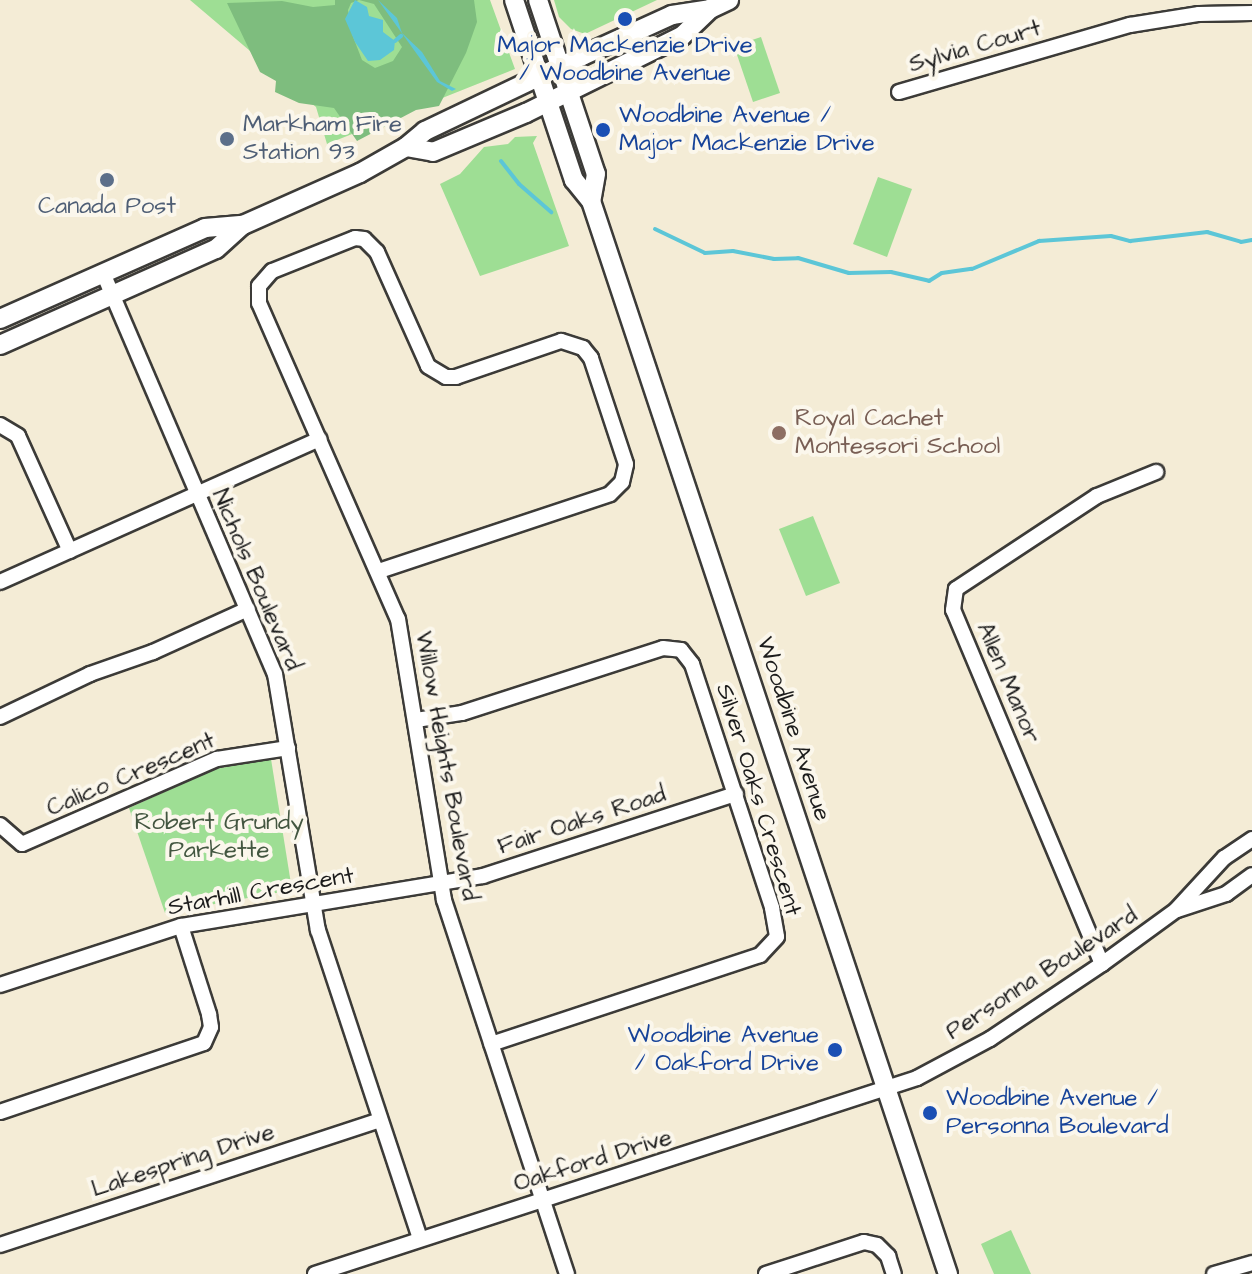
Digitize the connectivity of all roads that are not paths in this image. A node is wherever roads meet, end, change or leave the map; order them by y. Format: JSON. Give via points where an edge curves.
{"nodes":[{"id":1,"x":514,"y":0,"type":"edge"},
{"id":2,"x":538,"y":0,"type":"edge"},
{"id":3,"x":729,"y":0,"type":"edge"},
{"id":4,"x":710,"y":9,"type":"junction"},
{"id":5,"x":1252,"y":13,"type":"edge"},
{"id":6,"x":560,"y":67,"type":"junction"},
{"id":7,"x":540,"y":78,"type":"junction"},
{"id":8,"x":569,"y":92,"type":"junction"},
{"id":9,"x":899,"y":92,"type":"dead end"},
{"id":10,"x":548,"y":102,"type":"junction"},
{"id":11,"x":406,"y":147,"type":"junction"},
{"id":12,"x":591,"y":201,"type":"junction"},
{"id":13,"x":243,"y":225,"type":"junction"},
{"id":14,"x":103,"y":273,"type":"junction"},
{"id":15,"x":112,"y":296,"type":"junction"},
{"id":16,"x":0,"y":319,"type":"edge"},
{"id":17,"x":0,"y":345,"type":"edge"},
{"id":18,"x":0,"y":425,"type":"edge"},
{"id":19,"x":319,"y":439,"type":"junction"},
{"id":20,"x":1156,"y":472,"type":"dead end"},
{"id":21,"x":197,"y":494,"type":"junction"},
{"id":22,"x":70,"y":551,"type":"junction"},
{"id":23,"x":379,"y":571,"type":"junction"},
{"id":24,"x":0,"y":582,"type":"edge"},
{"id":25,"x":248,"y":609,"type":"junction"},
{"id":26,"x":0,"y":717,"type":"edge"},
{"id":27,"x":416,"y":720,"type":"junction"},
{"id":28,"x":288,"y":748,"type":"junction"},
{"id":29,"x":736,"y":794,"type":"junction"},
{"id":30,"x":0,"y":825,"type":"edge"},
{"id":31,"x":1252,"y":839,"type":"edge"},
{"id":32,"x":1252,"y":875,"type":"edge"},
{"id":33,"x":442,"y":885,"type":"junction"},
{"id":34,"x":313,"y":904,"type":"junction"},
{"id":35,"x":1176,"y":910,"type":"junction"},
{"id":36,"x":181,"y":926,"type":"junction"},
{"id":37,"x":1102,"y":964,"type":"junction"},
{"id":38,"x":0,"y":985,"type":"edge"},
{"id":39,"x":491,"y":1044,"type":"junction"},
{"id":40,"x":885,"y":1090,"type":"junction"},
{"id":41,"x":0,"y":1112,"type":"edge"},
{"id":42,"x":380,"y":1120,"type":"junction"},
{"id":43,"x":544,"y":1199,"type":"junction"},
{"id":44,"x":420,"y":1239,"type":"junction"},
{"id":45,"x":0,"y":1245,"type":"edge"},
{"id":46,"x":1252,"y":1263,"type":"edge"},
{"id":47,"x":315,"y":1274,"type":"edge"},
{"id":48,"x":567,"y":1274,"type":"edge"},
{"id":49,"x":766,"y":1274,"type":"edge"},
{"id":50,"x":894,"y":1274,"type":"edge"},
{"id":51,"x":948,"y":1274,"type":"edge"},
{"id":52,"x":1214,"y":1274,"type":"edge"}],
"edges":[{"from":1,"to":7,"type":"main road","name":"Woodbine Avenue"},
{"from":2,"to":6,"type":"main road","name":"Woodbine Avenue"},
{"from":3,"to":4,"type":"main road"},
{"from":4,"to":6,"type":"main road","via":[[672,15]]},
{"from":4,"to":8,"type":"main road","via":[[682,36]]},
{"from":5,"to":9,"type":"street","name":"Sylvia Court","via":[[1199,14],[1130,25]]},
{"from":6,"to":7,"type":"main road"},
{"from":6,"to":8,"type":"main road","name":"Woodbine Avenue"},
{"from":7,"to":10,"type":"main road","name":"Woodbine Avenue"},
{"from":7,"to":11,"type":"main road","via":[[425,131]]},
{"from":8,"to":10,"type":"main road"},
{"from":8,"to":12,"type":"main road","name":"Woodbine Avenue","via":[[596,174]]},
{"from":10,"to":11,"type":"main road","via":[[433,152]]},
{"from":10,"to":12,"type":"main road","name":"Woodbine Avenue","via":[[574,180]]},
{"from":11,"to":13,"type":"main road"},
{"from":12,"to":40,"type":"main road","name":"Woodbine Avenue"},
{"from":13,"to":14,"type":"main road","via":[[205,228]]},
{"from":13,"to":15,"type":"main road","via":[[216,249]]},
{"from":14,"to":15,"type":"street","name":"Nichols Boulevard"},
{"from":14,"to":16,"type":"main road"},
{"from":15,"to":17,"type":"main road"},
{"from":15,"to":21,"type":"street","name":"Nichols Boulevard"},
{"from":18,"to":22,"type":"street","via":[[18,436]]},
{"from":19,"to":21,"type":"street"},
{"from":19,"to":23,"type":"street","name":"Willow Heights Boulevard"},
{"from":19,"to":23,"type":"street","name":"Willow Heights Boulevard","via":[[258,294],[265,277],[345,240],[364,239],[377,252],[423,357],[436,372],[456,377],[561,341],[576,343],[591,358],[626,464],[617,489]]},
{"from":20,"to":37,"type":"street","name":"Allen Manor","via":[[1097,496],[956,589],[953,610]]},
{"from":21,"to":22,"type":"street"},
{"from":21,"to":25,"type":"street","name":"Nichols Boulevard"},
{"from":22,"to":24,"type":"street"},
{"from":23,"to":27,"type":"street","name":"Willow Heights Boulevard","via":[[398,619]]},
{"from":25,"to":26,"type":"street"},
{"from":25,"to":28,"type":"street","name":"Nichols Boulevard","via":[[275,674]]},
{"from":27,"to":29,"type":"street","name":"Silver Oaks Crescent","via":[[473,709],[663,648],[681,650],[692,664]]},
{"from":27,"to":33,"type":"street","name":"Willow Heights Boulevard"},
{"from":28,"to":30,"type":"street","name":"Calico Crescent","via":[[217,759],[22,844]]},
{"from":28,"to":34,"type":"street","name":"Nichols Boulevard"},
{"from":29,"to":33,"type":"street","name":"Fair Oaks Road"},
{"from":29,"to":39,"type":"street","name":"Silver Oaks Crescent","via":[[772,908],[777,937],[771,946],[746,960]]},
{"from":31,"to":35,"type":"street","name":"Personna Boulevard","via":[[1224,858]]},
{"from":32,"to":35,"type":"street","name":"Personna Boulevard","via":[[1226,894]]},
{"from":33,"to":34,"type":"street","name":"Starhill Crescent"},
{"from":33,"to":39,"type":"street","name":"Willow Heights Boulevard"},
{"from":34,"to":36,"type":"street","name":"Starhill Crescent"},
{"from":34,"to":42,"type":"street","name":"Nichols Boulevard"},
{"from":35,"to":37,"type":"street","name":"Personna Boulevard"},
{"from":36,"to":38,"type":"street","name":"Starhill Crescent"},
{"from":36,"to":41,"type":"street","via":[[209,1014],[211,1027],[204,1043]]},
{"from":37,"to":40,"type":"street","name":"Personna Boulevard","via":[[990,1039]]},
{"from":39,"to":43,"type":"street","name":"Willow Heights Boulevard"},
{"from":40,"to":43,"type":"street","name":"Oakford Drive"},
{"from":40,"to":51,"type":"main road","name":"Woodbine Avenue"},
{"from":42,"to":44,"type":"street","name":"Nichols Boulevard"},
{"from":42,"to":45,"type":"street","name":"Lakespring Drive"},
{"from":43,"to":44,"type":"street","name":"Oakford Drive"},
{"from":43,"to":48,"type":"street","name":"Willow Heights Boulevard"},
{"from":44,"to":47,"type":"street","name":"Oakford Drive"},
{"from":46,"to":52,"type":"street"},
{"from":49,"to":50,"type":"street","via":[[864,1242],[888,1256]]}]}
